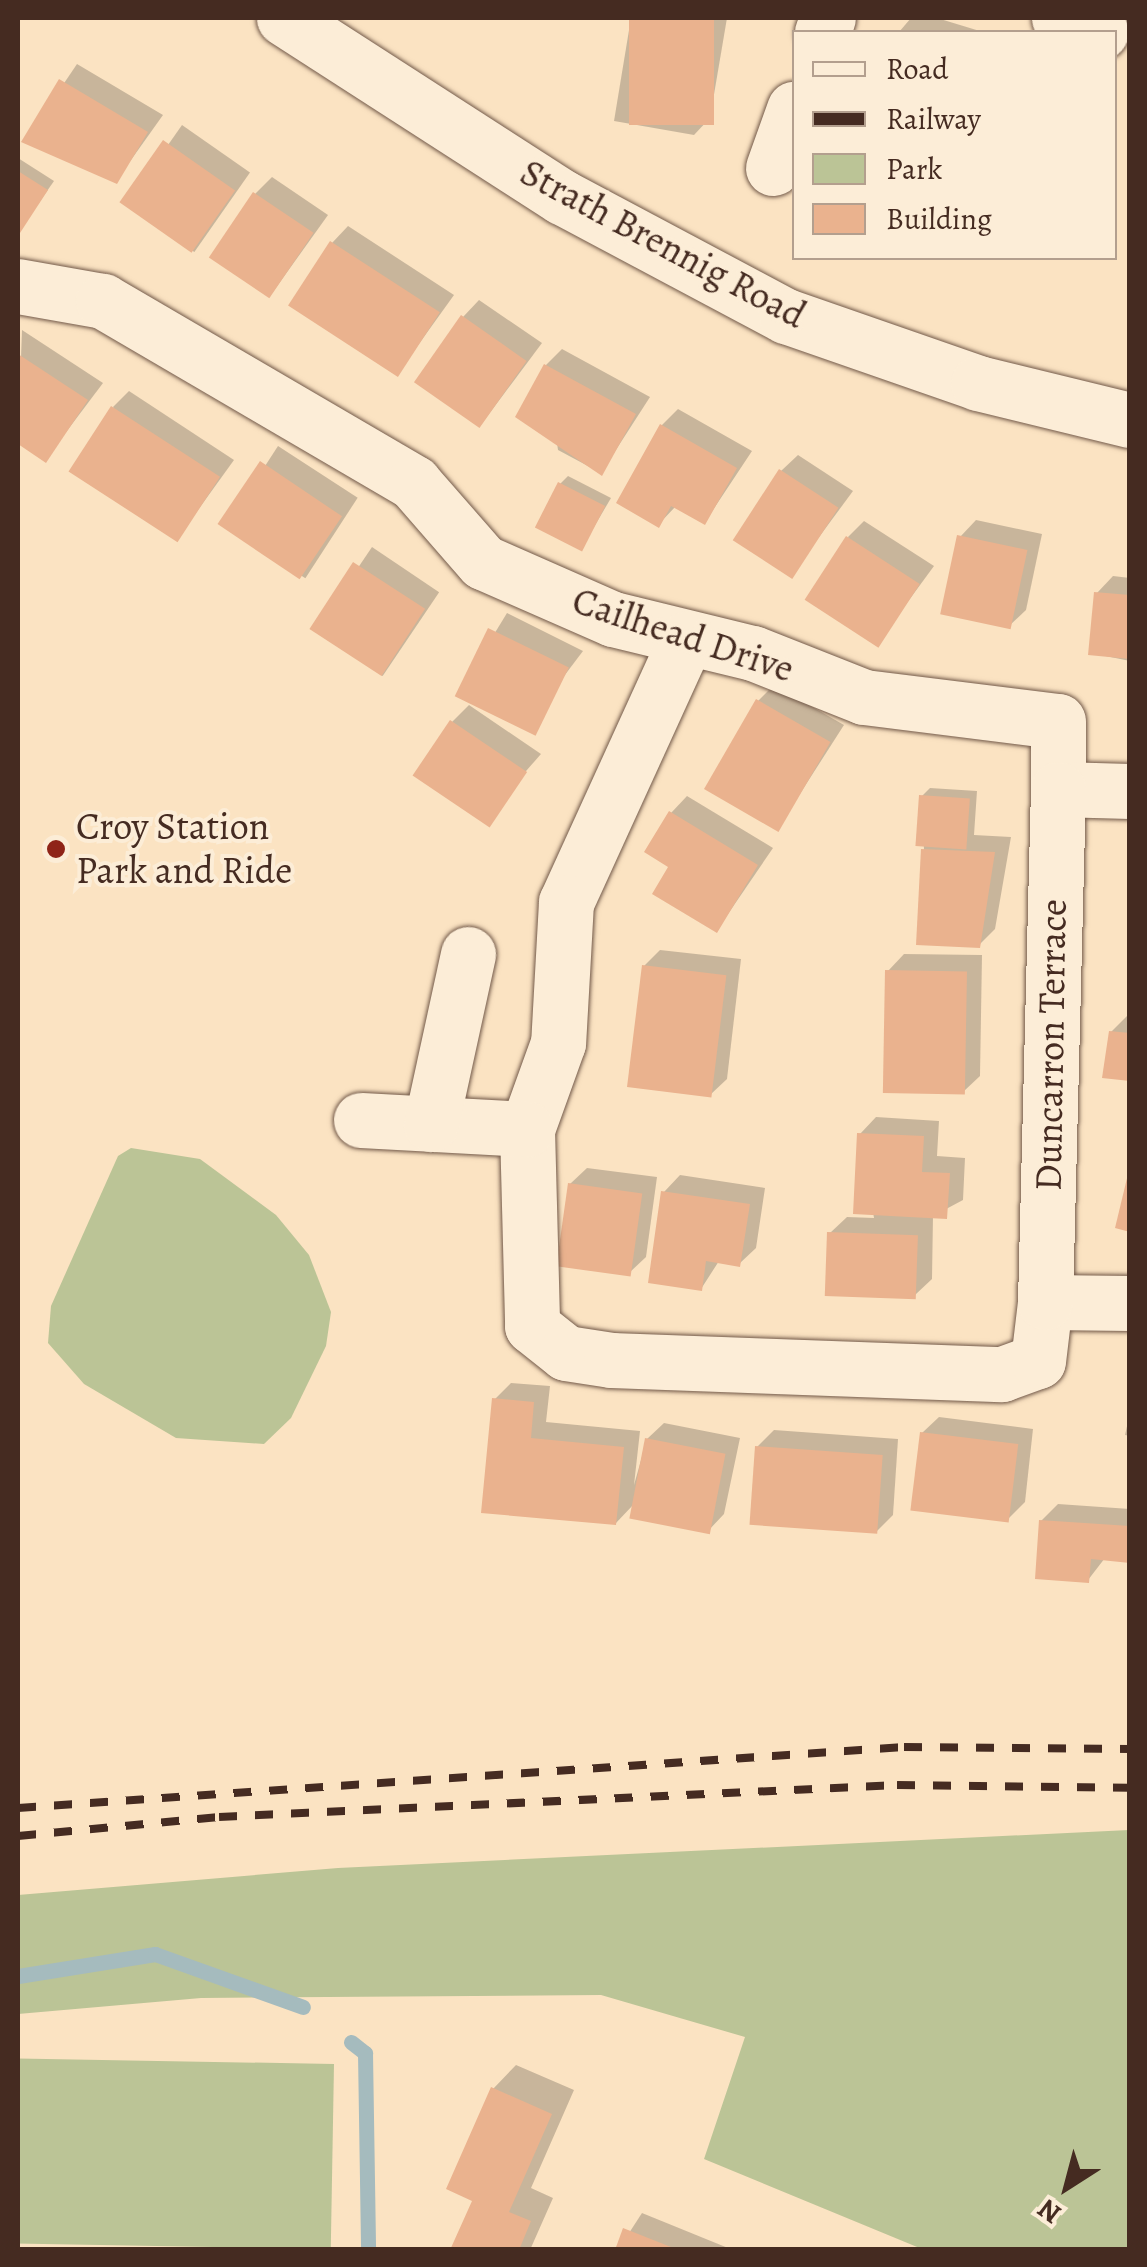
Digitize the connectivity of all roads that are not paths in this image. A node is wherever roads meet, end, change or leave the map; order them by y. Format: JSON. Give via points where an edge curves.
{"nodes":[{"id":1,"x":284,"y":18,"type":"edge"},
{"id":2,"x":1059,"y":18,"type":"edge"},
{"id":3,"x":1095,"y":30,"type":"edge"},
{"id":4,"x":792,"y":115,"type":"edge"},
{"id":5,"x":773,"y":168,"type":"dead end"},
{"id":6,"x":18,"y":286,"type":"edge"},
{"id":7,"x":1130,"y":420,"type":"edge"},
{"id":8,"x":686,"y":638,"type":"junction"},
{"id":9,"x":1058,"y":788,"type":"junction"},
{"id":10,"x":1130,"y":791,"type":"edge"},
{"id":11,"x":468,"y":954,"type":"dead end"},
{"id":12,"x":361,"y":1120,"type":"dead end"},
{"id":13,"x":431,"y":1124,"type":"junction"},
{"id":14,"x":527,"y":1129,"type":"junction"},
{"id":15,"x":1045,"y":1302,"type":"junction"},
{"id":16,"x":1130,"y":1303,"type":"edge"}],
"edges":[{"from":1,"to":7,"type":"street","name":"Strath Brennig Road","via":[[562,197],[786,316],[978,383]]},
{"from":2,"to":3,"type":"street"},
{"from":4,"to":5,"type":"street"},
{"from":6,"to":8,"type":"street","name":"Cailhead Drive","via":[[104,301],[414,483],[483,562],[614,620]]},
{"from":8,"to":9,"type":"street","name":"Cailhead Drive","via":[[753,653],[864,697],[1058,721]]},
{"from":8,"to":14,"type":"street","name":"Duncarron Terrace","via":[[566,902],[558,1044]]},
{"from":9,"to":10,"type":"street"},
{"from":9,"to":15,"type":"street","name":"Duncarron Terrace"},
{"from":11,"to":13,"type":"street"},
{"from":12,"to":13,"type":"street"},
{"from":13,"to":14,"type":"street"},
{"from":14,"to":15,"type":"street","name":"Duncarron Terrace","via":[[526,1311],[542,1338],[611,1360],[1020,1371],[1045,1343]]},
{"from":15,"to":16,"type":"street"}]}
